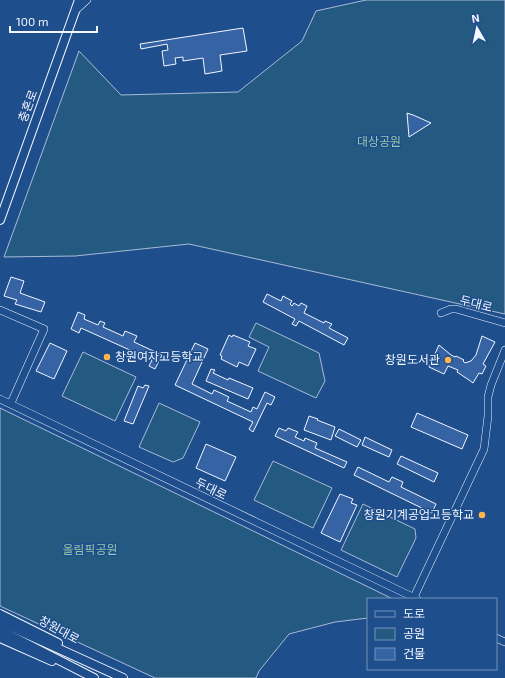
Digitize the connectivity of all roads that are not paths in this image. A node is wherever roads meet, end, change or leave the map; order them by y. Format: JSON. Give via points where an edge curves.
{"nodes":[{"id":1,"x":80,"y":0,"type":"edge"},
{"id":2,"x":87,"y":0,"type":"edge"},
{"id":3,"x":76,"y":10,"type":"junction"},
{"id":4,"x":0,"y":220,"type":"edge"},
{"id":5,"x":0,"y":310,"type":"edge"},
{"id":6,"x":441,"y":313,"type":"dead end"},
{"id":7,"x":505,"y":323,"type":"edge"},
{"id":8,"x":505,"y":350,"type":"edge"},
{"id":9,"x":0,"y":398,"type":"edge"},
{"id":10,"x":11,"y":403,"type":"junction"},
{"id":11,"x":415,"y":598,"type":"edge"},
{"id":12,"x":0,"y":614,"type":"edge"},
{"id":13,"x":0,"y":622,"type":"edge"},
{"id":14,"x":0,"y":630,"type":"edge"},
{"id":15,"x":0,"y":638,"type":"edge"},
{"id":16,"x":106,"y":670,"type":"junction"},
{"id":17,"x":94,"y":678,"type":"edge"},
{"id":18,"x":123,"y":678,"type":"edge"}],
"edges":[{"from":1,"to":3,"type":"main road","name":"충혼로"},
{"from":2,"to":3,"type":"street"},
{"from":3,"to":4,"type":"main road","name":"충혼로"},
{"from":5,"to":10,"type":"street","via":[[44,329]]},
{"from":6,"to":7,"type":"street","name":"두대로","via":[[456,309]]},
{"from":8,"to":11,"type":"street","name":"두대로","via":[[490,385],[484,449]]},
{"from":9,"to":10,"type":"street","name":"두대로"},
{"from":10,"to":11,"type":"street","name":"두대로"},
{"from":12,"to":16,"type":"main road","name":"창원대로"},
{"from":13,"to":16,"type":"main road","name":"창원대로"},
{"from":14,"to":17,"type":"main road"},
{"from":15,"to":17,"type":"main road"},
{"from":16,"to":18,"type":"main road","name":"창원대로"}]}
